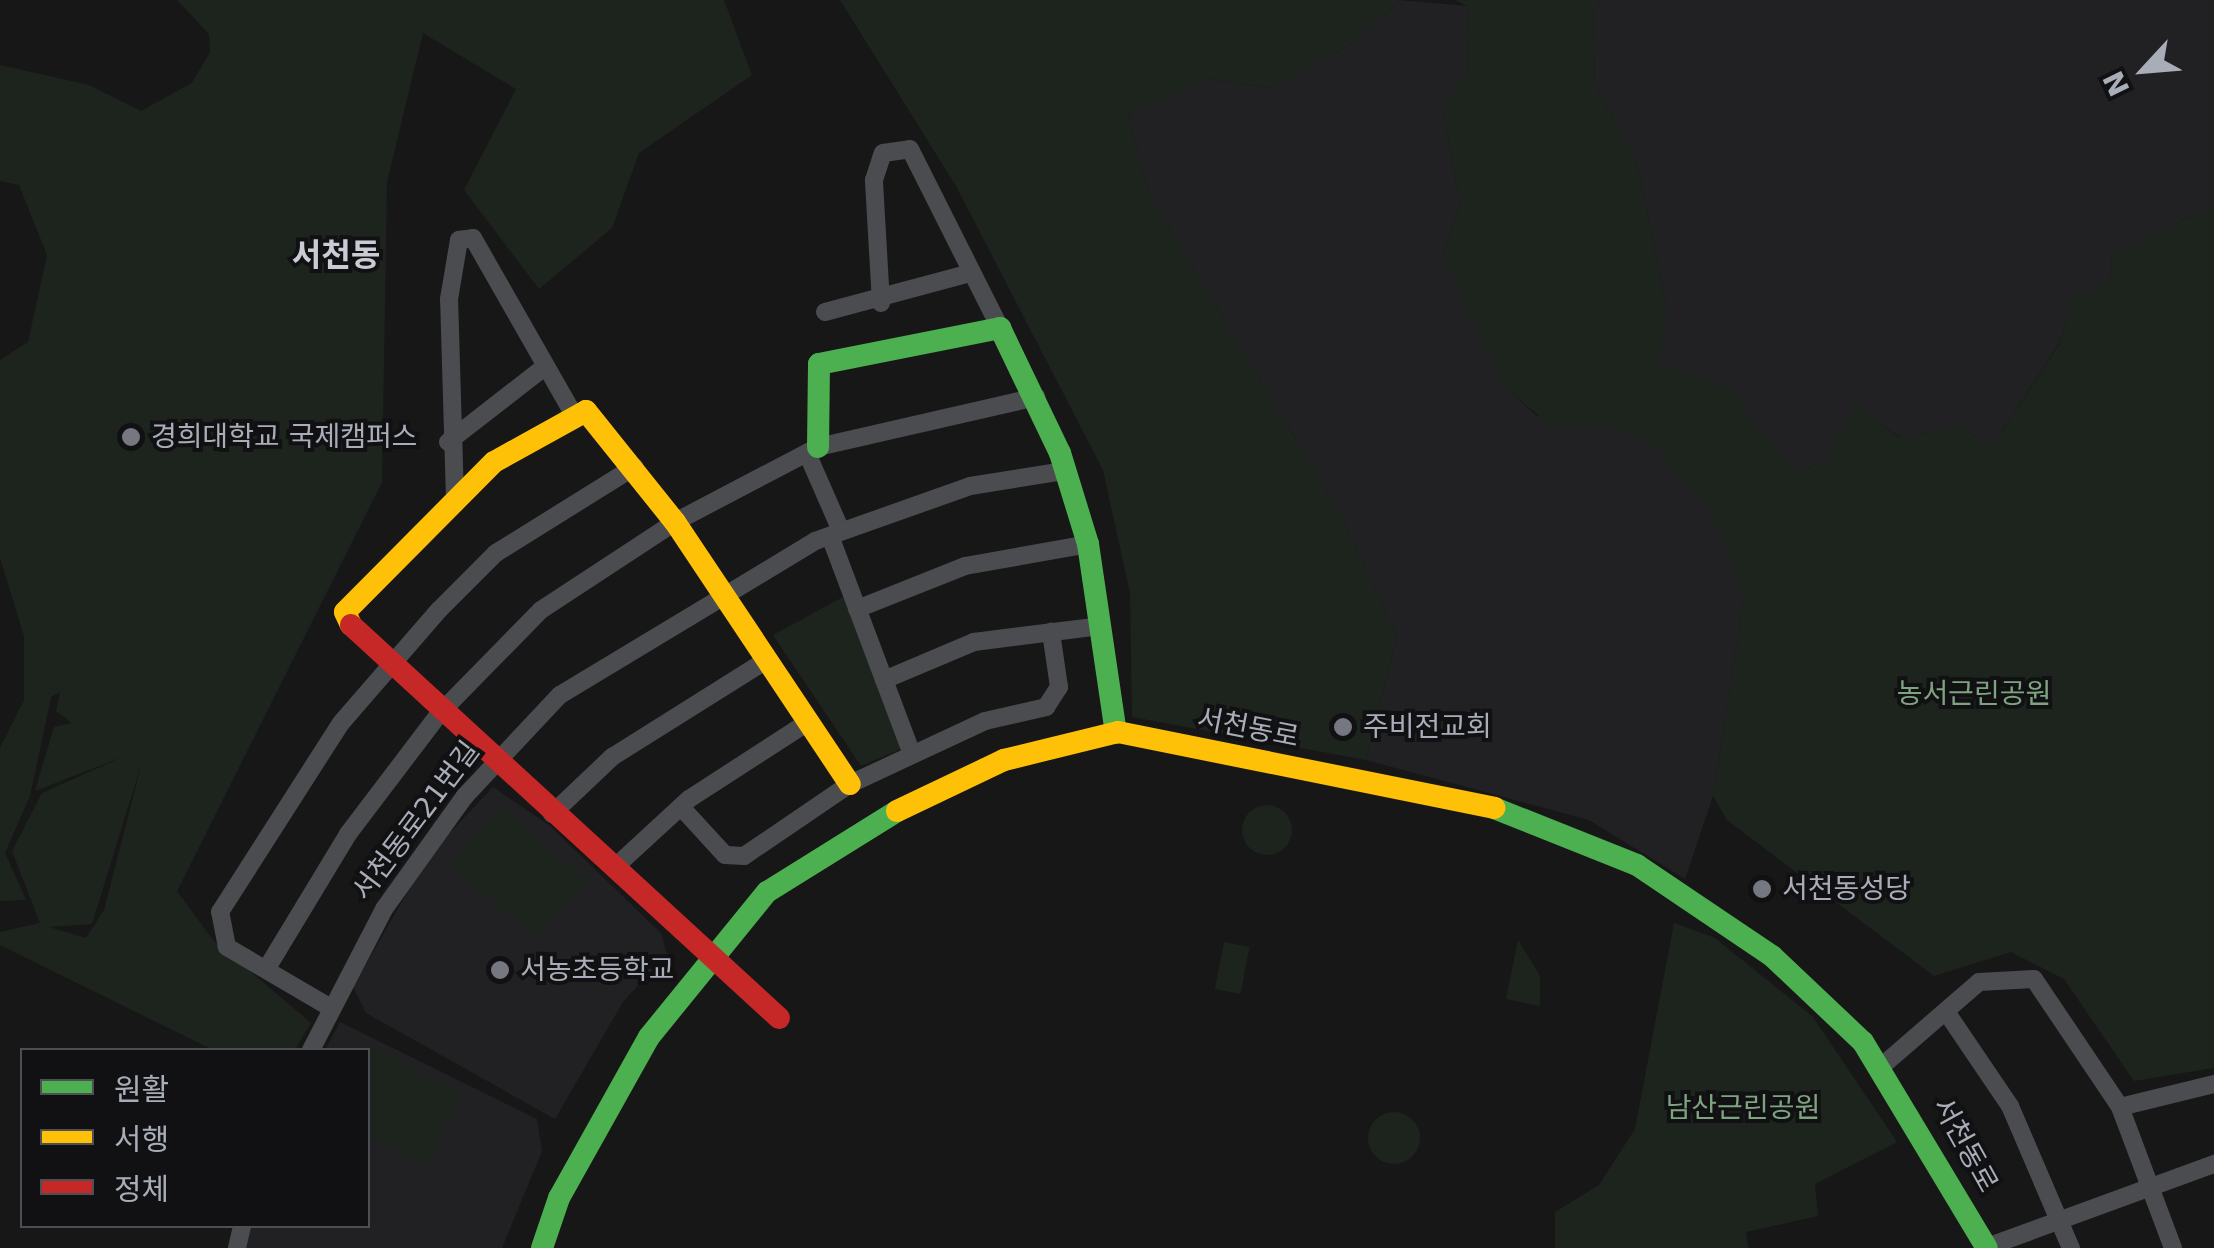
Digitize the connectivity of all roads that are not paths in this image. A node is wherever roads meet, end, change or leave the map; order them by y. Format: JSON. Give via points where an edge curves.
{"nodes":[{"id":1,"x":972,"y":272,"type":"junction"},
{"id":2,"x":882,"y":303,"type":"junction"},
{"id":3,"x":825,"y":312,"type":"dead end"},
{"id":4,"x":1000,"y":328,"type":"junction"},
{"id":5,"x":543,"y":368,"type":"junction"},
{"id":6,"x":1036,"y":396,"type":"junction"},
{"id":7,"x":574,"y":417,"type":"junction"},
{"id":8,"x":448,"y":442,"type":"junction"},
{"id":9,"x":813,"y":450,"type":"junction"},
{"id":10,"x":634,"y":467,"type":"junction"},
{"id":11,"x":1065,"y":471,"type":"junction"},
{"id":12,"x":455,"y":499,"type":"junction"},
{"id":13,"x":676,"y":522,"type":"junction"},
{"id":14,"x":836,"y":534,"type":"junction"},
{"id":15,"x":1088,"y":544,"type":"junction"},
{"id":16,"x":722,"y":590,"type":"junction"},
{"id":17,"x":857,"y":608,"type":"junction"},
{"id":18,"x":1100,"y":626,"type":"junction"},
{"id":19,"x":1051,"y":632,"type":"junction"},
{"id":20,"x":768,"y":659,"type":"junction"},
{"id":21,"x":389,"y":667,"type":"junction"},
{"id":22,"x":884,"y":680,"type":"junction"},
{"id":23,"x":440,"y":714,"type":"junction"},
{"id":24,"x":808,"y":722,"type":"junction"},
{"id":25,"x":1116,"y":733,"type":"junction"},
{"id":26,"x":912,"y":754,"type":"junction"},
{"id":27,"x":496,"y":763,"type":"junction"},
{"id":28,"x":850,"y":784,"type":"junction"},
{"id":29,"x":681,"y":807,"type":"junction"},
{"id":30,"x":552,"y":814,"type":"junction"},
{"id":31,"x":614,"y":868,"type":"junction"},
{"id":32,"x":712,"y":958,"type":"junction"},
{"id":33,"x":267,"y":968,"type":"junction"},
{"id":34,"x":331,"y":1008,"type":"junction"},
{"id":35,"x":1947,"y":1013,"type":"junction"},
{"id":36,"x":778,"y":1018,"type":"dead end"},
{"id":37,"x":312,"y":1048,"type":"edge"},
{"id":38,"x":1882,"y":1066,"type":"junction"},
{"id":39,"x":2214,"y":1084,"type":"edge"},
{"id":40,"x":2120,"y":1107,"type":"junction"},
{"id":41,"x":2214,"y":1164,"type":"edge"},
{"id":42,"x":2154,"y":1186,"type":"junction"},
{"id":43,"x":2060,"y":1218,"type":"junction"},
{"id":44,"x":542,"y":1248,"type":"edge"},
{"id":45,"x":1987,"y":1248,"type":"edge"},
{"id":46,"x":2071,"y":1248,"type":"edge"},
{"id":47,"x":2174,"y":1248,"type":"edge"}],
"edges":[{"from":1,"to":2,"type":"street"},
{"from":1,"to":2,"type":"street","via":[[910,149],[884,153],[874,180]]},
{"from":1,"to":4,"type":"street"},
{"from":2,"to":3,"type":"street"},
{"from":4,"to":6,"type":"street"},
{"from":4,"to":9,"type":"street","via":[[819,364]]},
{"from":5,"to":7,"type":"street"},
{"from":5,"to":8,"type":"street"},
{"from":5,"to":8,"type":"street","via":[[473,238],[459,240],[448,299]]},
{"from":6,"to":9,"type":"street","name":"서천동로21번길"},
{"from":6,"to":11,"type":"street"},
{"from":7,"to":10,"type":"street","via":[[586,410]]},
{"from":7,"to":12,"type":"street","name":"서천동로21번길","via":[[494,462]]},
{"from":8,"to":12,"type":"street"},
{"from":9,"to":13,"type":"street","name":"서천동로21번길"},
{"from":9,"to":14,"type":"street"},
{"from":10,"to":13,"type":"street"},
{"from":10,"to":21,"type":"street","via":[[496,553]]},
{"from":11,"to":14,"type":"street","name":"서천동로21번길","via":[[970,486]]},
{"from":11,"to":15,"type":"street"},
{"from":12,"to":21,"type":"street","name":"서천동로21번길","via":[[345,612]]},
{"from":13,"to":16,"type":"street"},
{"from":13,"to":23,"type":"street","name":"서천동로21번길","via":[[541,610]]},
{"from":14,"to":16,"type":"street","name":"서천동로21번길"},
{"from":14,"to":17,"type":"street"},
{"from":15,"to":17,"type":"street","via":[[965,566]]},
{"from":15,"to":18,"type":"street"},
{"from":16,"to":20,"type":"street"},
{"from":16,"to":27,"type":"street","name":"서천동로21번길","via":[[560,695]]},
{"from":17,"to":22,"type":"street"},
{"from":18,"to":19,"type":"street"},
{"from":18,"to":25,"type":"street"},
{"from":19,"to":22,"type":"street","via":[[974,642]]},
{"from":19,"to":26,"type":"street","via":[[1060,687],[1046,707]]},
{"from":20,"to":24,"type":"street"},
{"from":20,"to":30,"type":"street","via":[[612,757]]},
{"from":21,"to":23,"type":"street","name":"서천동로21번길"},
{"from":21,"to":33,"type":"street","via":[[341,723],[220,912],[227,947]]},
{"from":22,"to":26,"type":"street"},
{"from":23,"to":27,"type":"street"},
{"from":23,"to":33,"type":"street","name":"서천동로21번길","via":[[348,834]]},
{"from":24,"to":28,"type":"street"},
{"from":24,"to":29,"type":"street"},
{"from":25,"to":32,"type":"street","name":"서천동로","via":[[1004,760],[878,820],[767,892]]},
{"from":25,"to":38,"type":"street","name":"서천동로","via":[[1488,806],[1587,838],[1772,956]]},
{"from":26,"to":28,"type":"street"},
{"from":27,"to":30,"type":"street"},
{"from":27,"to":34,"type":"street","name":"서천동로21번길","via":[[384,909]]},
{"from":28,"to":29,"type":"street","via":[[744,856],[725,856]]},
{"from":29,"to":31,"type":"street"},
{"from":30,"to":31,"type":"street"},
{"from":31,"to":32,"type":"street"},
{"from":32,"to":36,"type":"street"},
{"from":32,"to":44,"type":"street","name":"서천동로","via":[[649,1036],[558,1198]]},
{"from":33,"to":34,"type":"street"},
{"from":34,"to":37,"type":"street","name":"서천동로21번길"},
{"from":35,"to":38,"type":"street"},
{"from":35,"to":40,"type":"street","via":[[1996,976],[2034,979]]},
{"from":35,"to":43,"type":"street","via":[[2010,1106]]},
{"from":38,"to":45,"type":"street","name":"서천동로"},
{"from":39,"to":40,"type":"street"},
{"from":40,"to":42,"type":"street"},
{"from":41,"to":42,"type":"street"},
{"from":42,"to":43,"type":"street"},
{"from":42,"to":47,"type":"street"},
{"from":43,"to":45,"type":"street"},
{"from":43,"to":46,"type":"street"}]}
